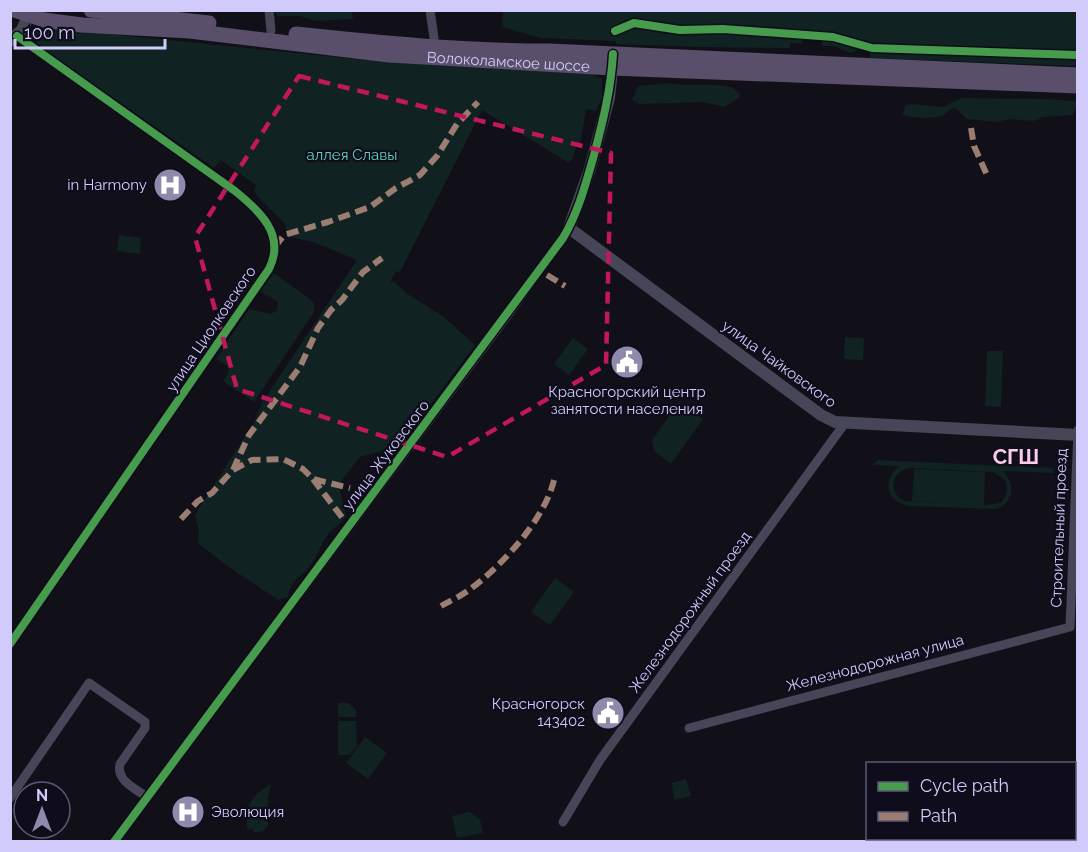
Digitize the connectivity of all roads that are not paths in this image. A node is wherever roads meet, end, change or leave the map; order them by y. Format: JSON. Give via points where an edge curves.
{"nodes":[{"id":1,"x":14,"y":10,"type":"edge"},
{"id":2,"x":91,"y":10,"type":"edge"},
{"id":3,"x":269,"y":10,"type":"edge"},
{"id":4,"x":430,"y":10,"type":"edge"},
{"id":5,"x":30,"y":13,"type":"edge"},
{"id":6,"x":271,"y":31,"type":"junction"},
{"id":7,"x":14,"y":39,"type":"edge"},
{"id":8,"x":433,"y":48,"type":"junction"},
{"id":9,"x":613,"y":61,"type":"junction"},
{"id":10,"x":1077,"y":75,"type":"edge"},
{"id":11,"x":1077,"y":86,"type":"edge"},
{"id":12,"x":569,"y":228,"type":"junction"},
{"id":13,"x":845,"y":423,"type":"junction"},
{"id":14,"x":1077,"y":430,"type":"edge"},
{"id":15,"x":1077,"y":435,"type":"edge"},
{"id":16,"x":1070,"y":627,"type":"joint"},
{"id":17,"x":10,"y":644,"type":"edge"},
{"id":18,"x":689,"y":728,"type":"dead end"},
{"id":19,"x":147,"y":797,"type":"junction"},
{"id":20,"x":10,"y":798,"type":"edge"},
{"id":21,"x":563,"y":822,"type":"dead end"},
{"id":22,"x":114,"y":842,"type":"edge"}],
"edges":[{"from":1,"to":5,"type":"main road","name":"Волоколамское шоссе"},
{"from":2,"to":6,"type":"main road","name":"Волоколамское шоссе"},
{"from":3,"to":6,"type":"street"},
{"from":4,"to":8,"type":"street"},
{"from":5,"to":7,"type":"street"},
{"from":5,"to":9,"type":"main road","name":"Волоколамское шоссе","via":[[82,25],[190,32],[389,55]]},
{"from":6,"to":8,"type":"main road","name":"Волоколамское шоссе"},
{"from":7,"to":17,"type":"street","name":"улица Циолковского","via":[[236,191],[265,220],[275,248],[269,269]]},
{"from":8,"to":9,"type":"main road","name":"Волоколамское шоссе"},
{"from":9,"to":10,"type":"main road","name":"Волоколамское шоссе"},
{"from":9,"to":11,"type":"main road","name":"Волоколамское шоссе"},
{"from":9,"to":12,"type":"street","name":"улица Жуковского","via":[[609,98]]},
{"from":12,"to":13,"type":"street","name":"улица Чайковского","via":[[821,415]]},
{"from":12,"to":19,"type":"street","name":"улица Жуковского"},
{"from":13,"to":15,"type":"street","name":"улица Чайковского"},
{"from":13,"to":21,"type":"street","name":"Железнодорожный проезд","via":[[600,760]]},
{"from":14,"to":15,"type":"street","name":"Строительный проезд"},
{"from":15,"to":16,"type":"street","name":"Строительный проезд"},
{"from":16,"to":18,"type":"street","name":"Железнодорожная улица"},
{"from":19,"to":20,"type":"street","via":[[121,778],[119,770],[145,722],[89,683]]},
{"from":19,"to":22,"type":"street","name":"улица Жуковского"}]}
